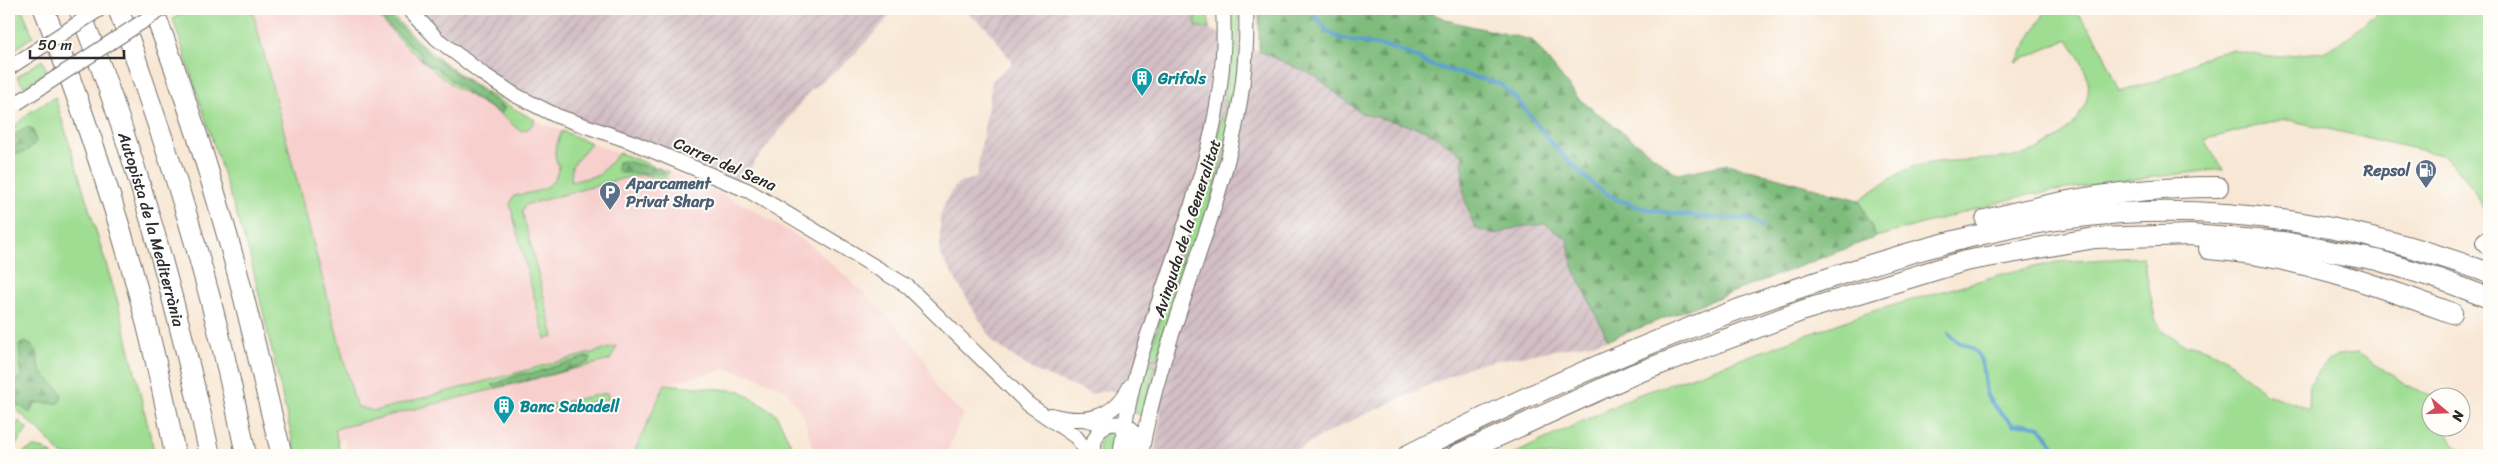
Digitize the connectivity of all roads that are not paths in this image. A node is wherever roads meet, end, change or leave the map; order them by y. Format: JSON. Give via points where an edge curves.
{"nodes":[{"id":1,"x":44,"y":9,"type":"edge"},
{"id":2,"x":79,"y":9,"type":"edge"},
{"id":3,"x":100,"y":9,"type":"edge"},
{"id":4,"x":118,"y":9,"type":"edge"},
{"id":5,"x":153,"y":9,"type":"edge"},
{"id":6,"x":162,"y":9,"type":"edge"},
{"id":7,"x":409,"y":9,"type":"edge"},
{"id":8,"x":1223,"y":9,"type":"edge"},
{"id":9,"x":1246,"y":9,"type":"edge"},
{"id":10,"x":9,"y":68,"type":"edge"},
{"id":11,"x":13,"y":106,"type":"edge"},
{"id":12,"x":2218,"y":187,"type":"dead end"},
{"id":13,"x":2067,"y":243,"type":"junction"},
{"id":14,"x":1914,"y":251,"type":"junction"},
{"id":15,"x":2489,"y":273,"type":"edge"},
{"id":16,"x":2489,"y":298,"type":"edge"},
{"id":17,"x":2452,"y":313,"type":"dead end"},
{"id":18,"x":1136,"y":373,"type":"junction"},
{"id":19,"x":1028,"y":404,"type":"junction"},
{"id":20,"x":271,"y":413,"type":"junction"},
{"id":21,"x":1087,"y":420,"type":"junction"},
{"id":22,"x":1125,"y":423,"type":"junction"},
{"id":23,"x":1110,"y":424,"type":"junction"},
{"id":24,"x":175,"y":455,"type":"edge"},
{"id":25,"x":210,"y":455,"type":"edge"},
{"id":26,"x":246,"y":455,"type":"edge"},
{"id":27,"x":278,"y":455,"type":"edge"},
{"id":28,"x":282,"y":455,"type":"edge"},
{"id":29,"x":1090,"y":455,"type":"edge"},
{"id":30,"x":1094,"y":455,"type":"edge"},
{"id":31,"x":1120,"y":455,"type":"edge"},
{"id":32,"x":1134,"y":455,"type":"edge"},
{"id":33,"x":1141,"y":455,"type":"edge"},
{"id":34,"x":1408,"y":455,"type":"edge"},
{"id":35,"x":1457,"y":455,"type":"edge"}],
"edges":[{"from":1,"to":24,"type":"highway","via":[[88,129],[128,257]]},
{"from":2,"to":25,"type":"highway","name":"Autopista de la Mediterrània","via":[[121,127],[155,237],[191,368]]},
{"from":3,"to":10,"type":"street","bridge":true},
{"from":4,"to":26,"type":"highway","via":[[158,122],[197,248]]},
{"from":5,"to":20,"type":"highway","via":[[195,126],[219,206]]},
{"from":6,"to":11,"type":"street","bridge":true},
{"from":7,"to":19,"type":"street","name":"Carrer del Sena","via":[[437,39],[515,95],[557,116],[632,142],[743,188],[907,286]]},
{"from":8,"to":18,"type":"street","name":"Avinguda de la Generalitat","via":[[1219,97],[1206,160]]},
{"from":9,"to":33,"type":"street","name":"Avinguda de la Generalitat","via":[[1248,35],[1244,86],[1235,136],[1161,368]]},
{"from":12,"to":14,"type":"highway","via":[[2126,191],[2064,201],[1952,229]]},
{"from":13,"to":16,"type":"highway","via":[[2156,235],[2221,236],[2284,242],[2385,262]]},
{"from":13,"to":17,"type":"highway","via":[[2187,247],[2281,259],[2364,282]]},
{"from":13,"to":35,"type":"highway","via":[[1965,261],[1804,310],[1634,374]]},
{"from":14,"to":15,"type":"highway","via":[[2052,221],[2122,213],[2196,212],[2280,219],[2346,229],[2408,245]]},
{"from":14,"to":34,"type":"highway","via":[[1802,286],[1647,345],[1505,407]]},
{"from":18,"to":21,"type":"street","via":[[1126,394],[1114,406]]},
{"from":18,"to":22,"type":"street","name":"Avinguda de la Generalitat"},
{"from":19,"to":21,"type":"street","name":"Carrer del Sena","via":[[1064,419]]},
{"from":19,"to":29,"type":"street","name":"Carrer del Sena","via":[[1076,437]]},
{"from":20,"to":27,"type":"highway"},
{"from":20,"to":28,"type":"highway"},
{"from":21,"to":23,"type":"street","name":"Carrer del Sena"},
{"from":22,"to":23,"type":"street","name":"Carrer del Sena"},
{"from":22,"to":31,"type":"street","name":"Avinguda de la Generalitat"},
{"from":22,"to":32,"type":"street","via":[[1136,433]]},
{"from":23,"to":30,"type":"street","via":[[1099,430],[1094,439]]}]}
